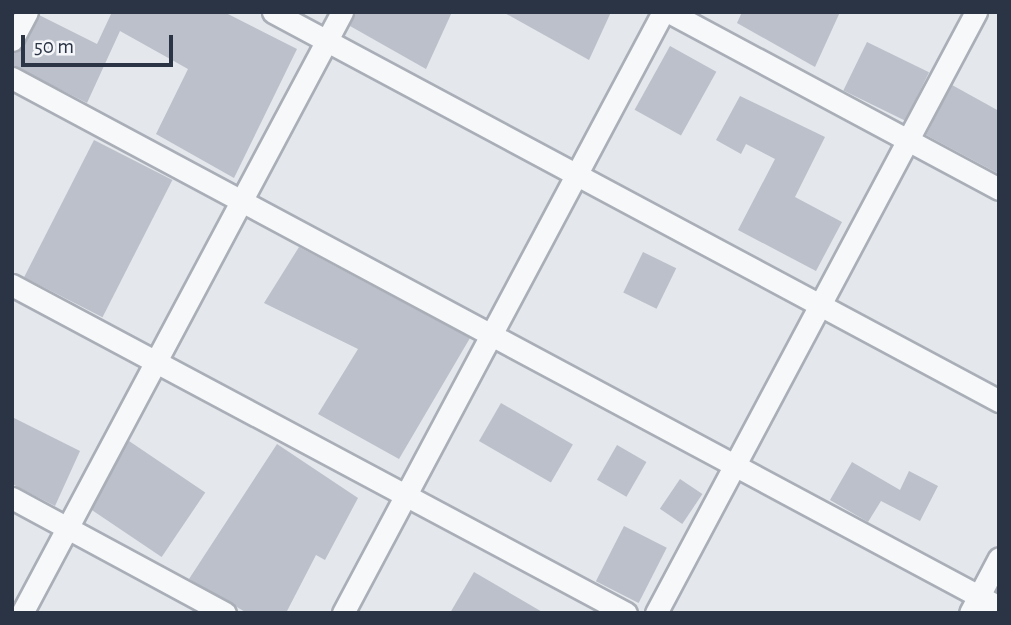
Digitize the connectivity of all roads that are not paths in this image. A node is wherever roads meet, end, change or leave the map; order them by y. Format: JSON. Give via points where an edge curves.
{"nodes":[{"id":1,"x":27,"y":12,"type":"edge"},
{"id":2,"x":273,"y":12,"type":"edge"},
{"id":3,"x":342,"y":12,"type":"edge"},
{"id":4,"x":663,"y":12,"type":"edge"},
{"id":5,"x":669,"y":12,"type":"edge"},
{"id":6,"x":976,"y":12,"type":"edge"},
{"id":7,"x":12,"y":40,"type":"edge"},
{"id":8,"x":327,"y":41,"type":"junction"},
{"id":9,"x":12,"y":78,"type":"edge"},
{"id":10,"x":908,"y":140,"type":"junction"},
{"id":11,"x":576,"y":175,"type":"junction"},
{"id":12,"x":999,"y":189,"type":"edge"},
{"id":13,"x":242,"y":201,"type":"junction"},
{"id":14,"x":12,"y":285,"type":"edge"},
{"id":15,"x":820,"y":305,"type":"junction"},
{"id":16,"x":491,"y":335,"type":"junction"},
{"id":17,"x":156,"y":362,"type":"junction"},
{"id":18,"x":999,"y":401,"type":"edge"},
{"id":19,"x":735,"y":466,"type":"junction"},
{"id":20,"x":405,"y":496,"type":"junction"},
{"id":21,"x":12,"y":499,"type":"edge"},
{"id":22,"x":68,"y":528,"type":"junction"},
{"id":23,"x":999,"y":558,"type":"edge"},
{"id":24,"x":974,"y":604,"type":"edge"},
{"id":25,"x":999,"y":607,"type":"edge"},
{"id":26,"x":22,"y":613,"type":"edge"},
{"id":27,"x":225,"y":613,"type":"edge"},
{"id":28,"x":342,"y":613,"type":"edge"},
{"id":29,"x":626,"y":613,"type":"edge"},
{"id":30,"x":656,"y":613,"type":"edge"}],
"edges":[{"from":1,"to":7,"type":"street"},
{"from":2,"to":8,"type":"street"},
{"from":3,"to":8,"type":"street"},
{"from":4,"to":11,"type":"street"},
{"from":5,"to":10,"type":"street"},
{"from":6,"to":10,"type":"street"},
{"from":8,"to":11,"type":"street"},
{"from":8,"to":13,"type":"street"},
{"from":9,"to":13,"type":"street"},
{"from":10,"to":12,"type":"street"},
{"from":10,"to":15,"type":"street"},
{"from":11,"to":15,"type":"street"},
{"from":11,"to":16,"type":"street"},
{"from":13,"to":16,"type":"street"},
{"from":13,"to":17,"type":"street"},
{"from":14,"to":17,"type":"street"},
{"from":15,"to":18,"type":"street"},
{"from":15,"to":19,"type":"street"},
{"from":16,"to":19,"type":"street"},
{"from":16,"to":20,"type":"street"},
{"from":17,"to":20,"type":"street"},
{"from":17,"to":22,"type":"street"},
{"from":19,"to":24,"type":"street"},
{"from":19,"to":30,"type":"street"},
{"from":20,"to":28,"type":"street"},
{"from":20,"to":29,"type":"street"},
{"from":21,"to":22,"type":"street"},
{"from":22,"to":26,"type":"street"},
{"from":22,"to":27,"type":"street"},
{"from":23,"to":24,"type":"street"},
{"from":24,"to":25,"type":"street"}]}
